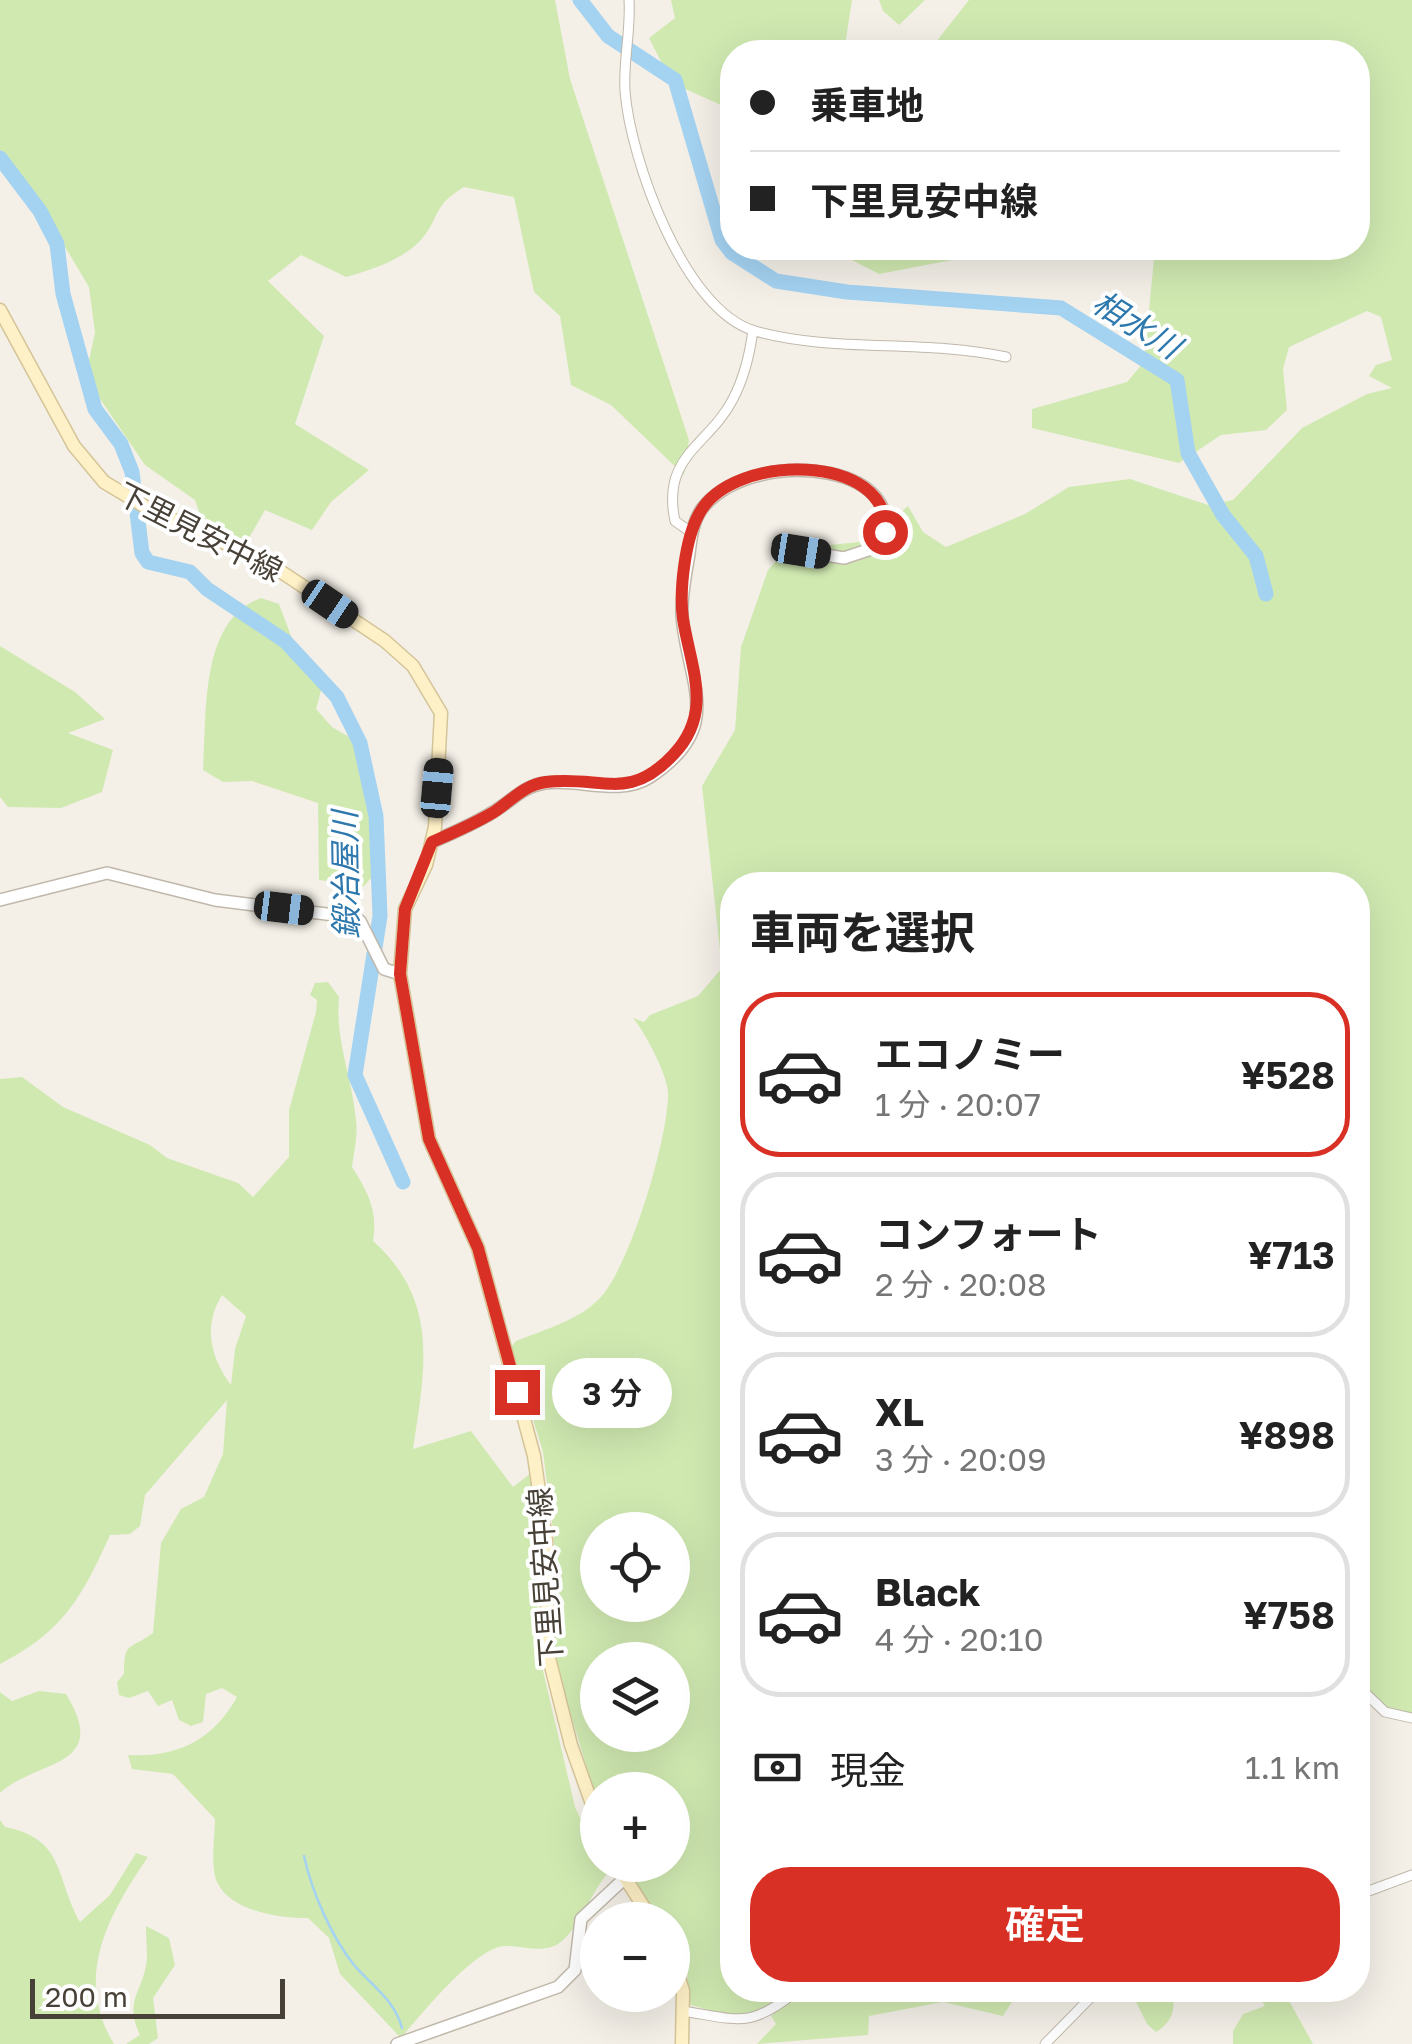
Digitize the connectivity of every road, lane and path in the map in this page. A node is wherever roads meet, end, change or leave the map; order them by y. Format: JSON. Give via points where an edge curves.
{"nodes":[{"id":1,"x":629,"y":0,"type":"edge"},
{"id":2,"x":0,"y":310,"type":"edge"},
{"id":3,"x":752,"y":330,"type":"junction"},
{"id":4,"x":1006,"y":356,"type":"dead end"},
{"id":5,"x":692,"y":533,"type":"junction"},
{"id":6,"x":793,"y":558,"type":"dead end"},
{"id":7,"x":432,"y":842,"type":"junction"},
{"id":8,"x":0,"y":900,"type":"edge"},
{"id":9,"x":400,"y":974,"type":"junction"},
{"id":10,"x":1370,"y":1698,"type":"edge"},
{"id":11,"x":1412,"y":1718,"type":"edge"},
{"id":12,"x":580,"y":1772,"type":"edge"},
{"id":13,"x":1412,"y":1874,"type":"edge"},
{"id":14,"x":621,"y":1882,"type":"edge"},
{"id":15,"x":1370,"y":1890,"type":"edge"},
{"id":16,"x":781,"y":2002,"type":"edge"},
{"id":17,"x":1086,"y":2002,"type":"edge"},
{"id":18,"x":683,"y":2012,"type":"edge"},
{"id":19,"x":690,"y":2012,"type":"edge"},
{"id":20,"x":397,"y":2044,"type":"edge"},
{"id":21,"x":682,"y":2044,"type":"edge"},
{"id":22,"x":1044,"y":2044,"type":"edge"}],
"edges":[{"from":1,"to":3,"type":"street","via":[[625,91],[652,196],[708,298]]},
{"from":2,"to":7,"type":"main road","name":"下里見安中線","via":[[74,446],[104,482],[265,561],[413,666],[441,713]]},
{"from":3,"to":4,"type":"street"},
{"from":3,"to":5,"type":"street","via":[[733,400],[692,446],[673,485],[675,521]]},
{"from":5,"to":6,"type":"street","via":[[705,504],[759,472],[823,472],[878,500],[886,514],[877,547],[844,558],[801,551]]},
{"from":5,"to":7,"type":"street","via":[[682,613],[700,698],[698,716],[674,755],[632,784],[548,782],[526,788]]},
{"from":7,"to":9,"type":"main road","name":"下里見安中線","via":[[405,909]]},
{"from":8,"to":9,"type":"street","via":[[107,873],[215,900],[350,916],[360,921],[384,969]]},
{"from":9,"to":12,"type":"main road","name":"下里見安中線","via":[[429,1139],[478,1248],[534,1456],[546,1539],[548,1654]]},
{"from":10,"to":11,"type":"street","via":[[1385,1712]]},
{"from":13,"to":15,"type":"street"},
{"from":14,"to":20,"type":"street","via":[[582,1919],[574,1970],[558,1987]]},
{"from":16,"to":19,"type":"street","via":[[753,2021]]},
{"from":17,"to":22,"type":"street"},
{"from":18,"to":21,"type":"main road"}]}
